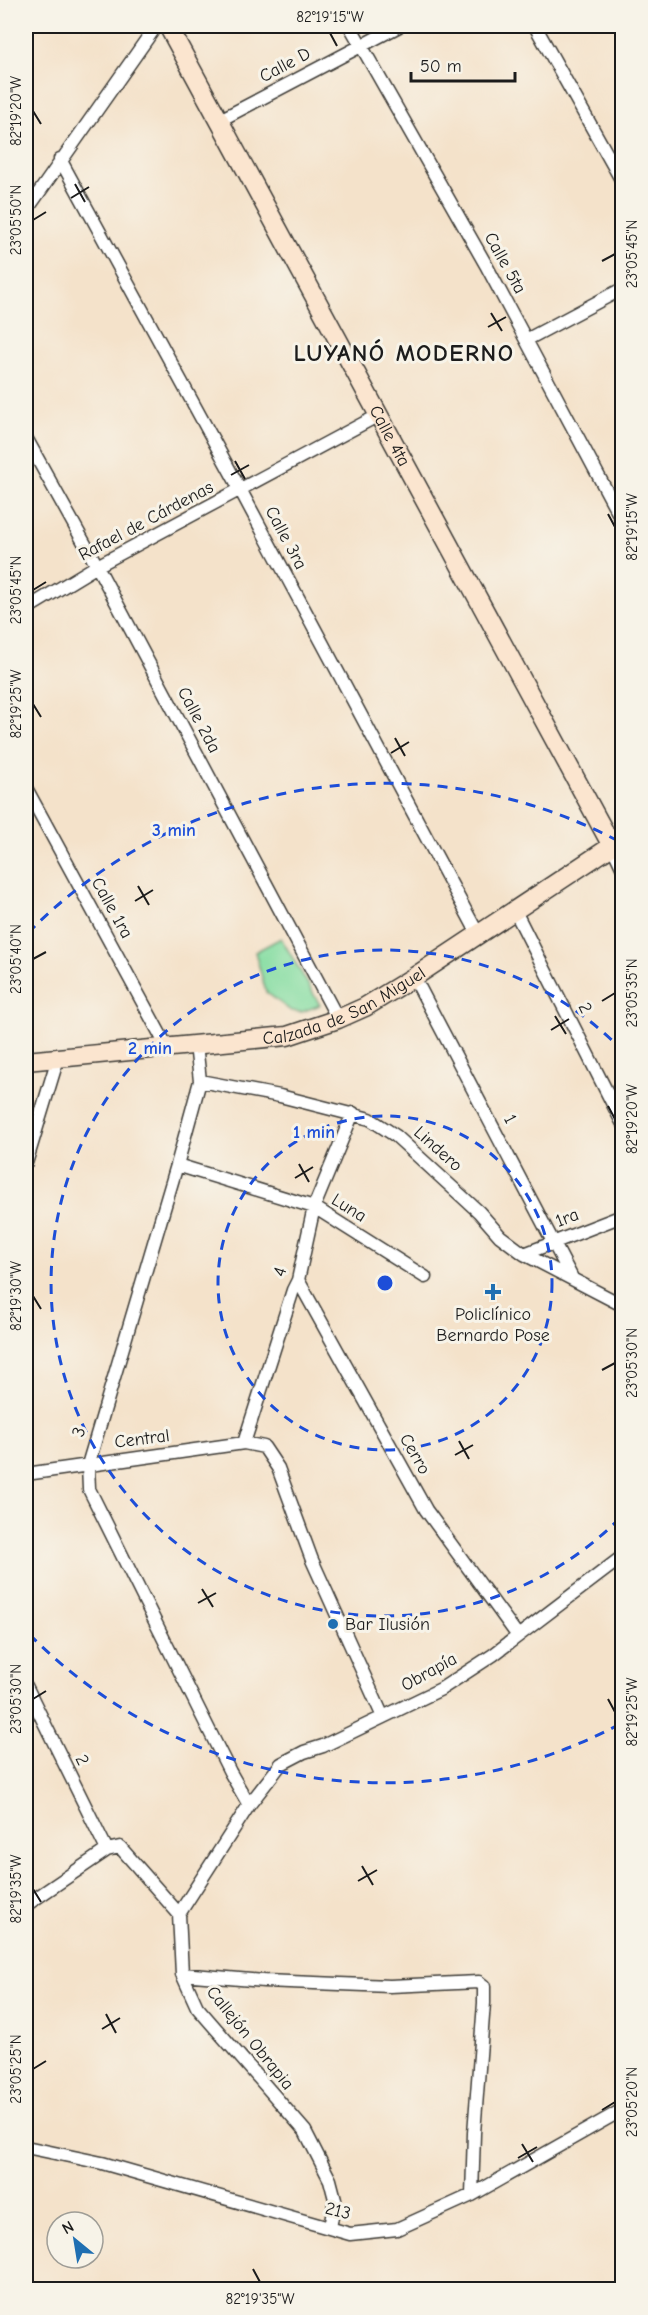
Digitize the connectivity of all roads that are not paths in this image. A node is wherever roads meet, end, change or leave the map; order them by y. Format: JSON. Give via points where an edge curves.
{"nodes":[{"id":1,"x":156,"y":26,"type":"edge"},
{"id":2,"x":168,"y":26,"type":"edge"},
{"id":3,"x":350,"y":26,"type":"edge"},
{"id":4,"x":399,"y":26,"type":"edge"},
{"id":5,"x":536,"y":26,"type":"edge"},
{"id":6,"x":361,"y":45,"type":"junction"},
{"id":7,"x":220,"y":120,"type":"junction"},
{"id":8,"x":60,"y":159,"type":"junction"},
{"id":9,"x":622,"y":181,"type":"edge"},
{"id":10,"x":26,"y":211,"type":"edge"},
{"id":11,"x":622,"y":289,"type":"edge"},
{"id":12,"x":526,"y":340,"type":"junction"},
{"id":13,"x":379,"y":415,"type":"junction"},
{"id":14,"x":26,"y":438,"type":"edge"},
{"id":15,"x":241,"y":490,"type":"junction"},
{"id":16,"x":622,"y":520,"type":"edge"},
{"id":17,"x":97,"y":566,"type":"junction"},
{"id":18,"x":26,"y":609,"type":"edge"},
{"id":19,"x":26,"y":788,"type":"edge"},
{"id":20,"x":617,"y":843,"type":"edge"},
{"id":21,"x":622,"y":867,"type":"edge"},
{"id":22,"x":515,"y":911,"type":"junction"},
{"id":23,"x":478,"y":934,"type":"junction"},
{"id":24,"x":414,"y":977,"type":"junction"},
{"id":25,"x":339,"y":1020,"type":"junction"},
{"id":26,"x":196,"y":1044,"type":"junction"},
{"id":27,"x":167,"y":1047,"type":"junction"},
{"id":28,"x":57,"y":1058,"type":"junction"},
{"id":29,"x":26,"y":1061,"type":"edge"},
{"id":30,"x":200,"y":1081,"type":"junction"},
{"id":31,"x":353,"y":1113,"type":"junction"},
{"id":32,"x":622,"y":1122,"type":"edge"},
{"id":33,"x":26,"y":1163,"type":"edge"},
{"id":34,"x":177,"y":1165,"type":"junction"},
{"id":35,"x":314,"y":1207,"type":"junction"},
{"id":36,"x":622,"y":1216,"type":"edge"},
{"id":37,"x":555,"y":1241,"type":"junction"},
{"id":38,"x":524,"y":1254,"type":"junction"},
{"id":39,"x":425,"y":1277,"type":"dead end"},
{"id":40,"x":572,"y":1278,"type":"junction"},
{"id":41,"x":298,"y":1280,"type":"junction"},
{"id":42,"x":622,"y":1305,"type":"edge"},
{"id":43,"x":244,"y":1443,"type":"junction"},
{"id":44,"x":88,"y":1465,"type":"junction"},
{"id":45,"x":26,"y":1474,"type":"edge"},
{"id":46,"x":622,"y":1557,"type":"edge"},
{"id":47,"x":518,"y":1636,"type":"junction"},
{"id":48,"x":26,"y":1686,"type":"edge"},
{"id":49,"x":383,"y":1717,"type":"junction"},
{"id":50,"x":249,"y":1805,"type":"junction"},
{"id":51,"x":107,"y":1850,"type":"junction"},
{"id":52,"x":26,"y":1905,"type":"edge"},
{"id":53,"x":179,"y":1914,"type":"junction"},
{"id":54,"x":182,"y":1974,"type":"junction"},
{"id":55,"x":622,"y":2110,"type":"edge"},
{"id":56,"x":26,"y":2147,"type":"edge"},
{"id":57,"x":472,"y":2195,"type":"junction"},
{"id":58,"x":330,"y":2228,"type":"junction"}],
"edges":[{"from":1,"to":8,"type":"street"},
{"from":2,"to":7,"type":"main road","name":"Calle 4ta"},
{"from":3,"to":6,"type":"street","name":"Calle 5ta"},
{"from":4,"to":6,"type":"street","name":"Calle D"},
{"from":5,"to":9,"type":"street"},
{"from":6,"to":7,"type":"street","name":"Calle D"},
{"from":6,"to":12,"type":"street","name":"Calle 5ta"},
{"from":7,"to":13,"type":"main road","name":"Calle 4ta"},
{"from":8,"to":10,"type":"street"},
{"from":8,"to":15,"type":"street","name":"Calle 3ra"},
{"from":11,"to":12,"type":"street"},
{"from":12,"to":16,"type":"street","name":"Calle 5ta"},
{"from":13,"to":15,"type":"street","name":"Rafael de Cárdenas"},
{"from":13,"to":20,"type":"main road","name":"Calle 4ta"},
{"from":14,"to":17,"type":"street","name":"Calle 2da"},
{"from":15,"to":17,"type":"street","name":"Rafael de Cárdenas"},
{"from":15,"to":23,"type":"street","name":"Calle 3ra"},
{"from":17,"to":18,"type":"street","name":"Rafael de Cárdenas"},
{"from":17,"to":25,"type":"street","name":"Calle 2da"},
{"from":19,"to":27,"type":"street","name":"Calle 1ra"},
{"from":20,"to":21,"type":"street"},
{"from":20,"to":22,"type":"main road","name":"Calzada de San Miguel"},
{"from":22,"to":23,"type":"main road","name":"Calzada de San Miguel"},
{"from":22,"to":32,"type":"street","name":"2"},
{"from":23,"to":24,"type":"main road","name":"Calzada de San Miguel"},
{"from":24,"to":25,"type":"main road","name":"Calzada de San Miguel"},
{"from":24,"to":37,"type":"street","name":"1"},
{"from":25,"to":26,"type":"main road","name":"Calzada de San Miguel","via":[[286,1036]]},
{"from":26,"to":27,"type":"main road","name":"Calzada de San Miguel"},
{"from":26,"to":30,"type":"street","name":"3"},
{"from":27,"to":28,"type":"main road","name":"Calzada de San Miguel"},
{"from":28,"to":29,"type":"main road","name":"Calzada de San Miguel"},
{"from":28,"to":33,"type":"street"},
{"from":30,"to":31,"type":"street","name":"Lindero"},
{"from":30,"to":34,"type":"street","name":"3"},
{"from":31,"to":35,"type":"street","name":"4"},
{"from":31,"to":38,"type":"street","name":"Lindero","via":[[396,1136],[500,1236]]},
{"from":34,"to":35,"type":"street","name":"Luna"},
{"from":34,"to":44,"type":"street","name":"3"},
{"from":35,"to":39,"type":"street","name":"Luna"},
{"from":35,"to":41,"type":"street","name":"4"},
{"from":36,"to":37,"type":"street","name":"1ra"},
{"from":37,"to":38,"type":"street","name":"1ra"},
{"from":37,"to":40,"type":"street","name":"1"},
{"from":38,"to":40,"type":"street","name":"Lindero"},
{"from":40,"to":42,"type":"street","name":"Lindero"},
{"from":41,"to":43,"type":"street","name":"4"},
{"from":41,"to":47,"type":"street","name":"Cerro","via":[[426,1510]]},
{"from":43,"to":44,"type":"street","name":"Central"},
{"from":43,"to":49,"type":"street","name":"Central","via":[[264,1447],[278,1468],[312,1560]]},
{"from":44,"to":45,"type":"street","name":"Central"},
{"from":44,"to":50,"type":"street","name":"3","via":[[89,1490]]},
{"from":46,"to":47,"type":"street","name":"Obrapía"},
{"from":47,"to":49,"type":"street","name":"Obrapía","via":[[441,1689]]},
{"from":48,"to":51,"type":"street","name":"2"},
{"from":49,"to":50,"type":"street","name":"Obrapía","via":[[282,1764]]},
{"from":50,"to":53,"type":"street"},
{"from":51,"to":52,"type":"street"},
{"from":51,"to":53,"type":"street","via":[[120,1846]]},
{"from":53,"to":54,"type":"street","name":"Callejón Obrapia"},
{"from":54,"to":57,"type":"street","via":[[264,1982],[390,1986],[479,1982],[484,1986],[484,2003]]},
{"from":54,"to":58,"type":"street","name":"Callejón Obrapia","via":[[197,2007],[305,2131],[330,2180],[335,2199]]},
{"from":55,"to":57,"type":"street","name":"213"},
{"from":56,"to":58,"type":"street","name":"213","via":[[102,2163]]},
{"from":57,"to":58,"type":"street","name":"213","via":[[397,2229],[350,2234]]}]}
